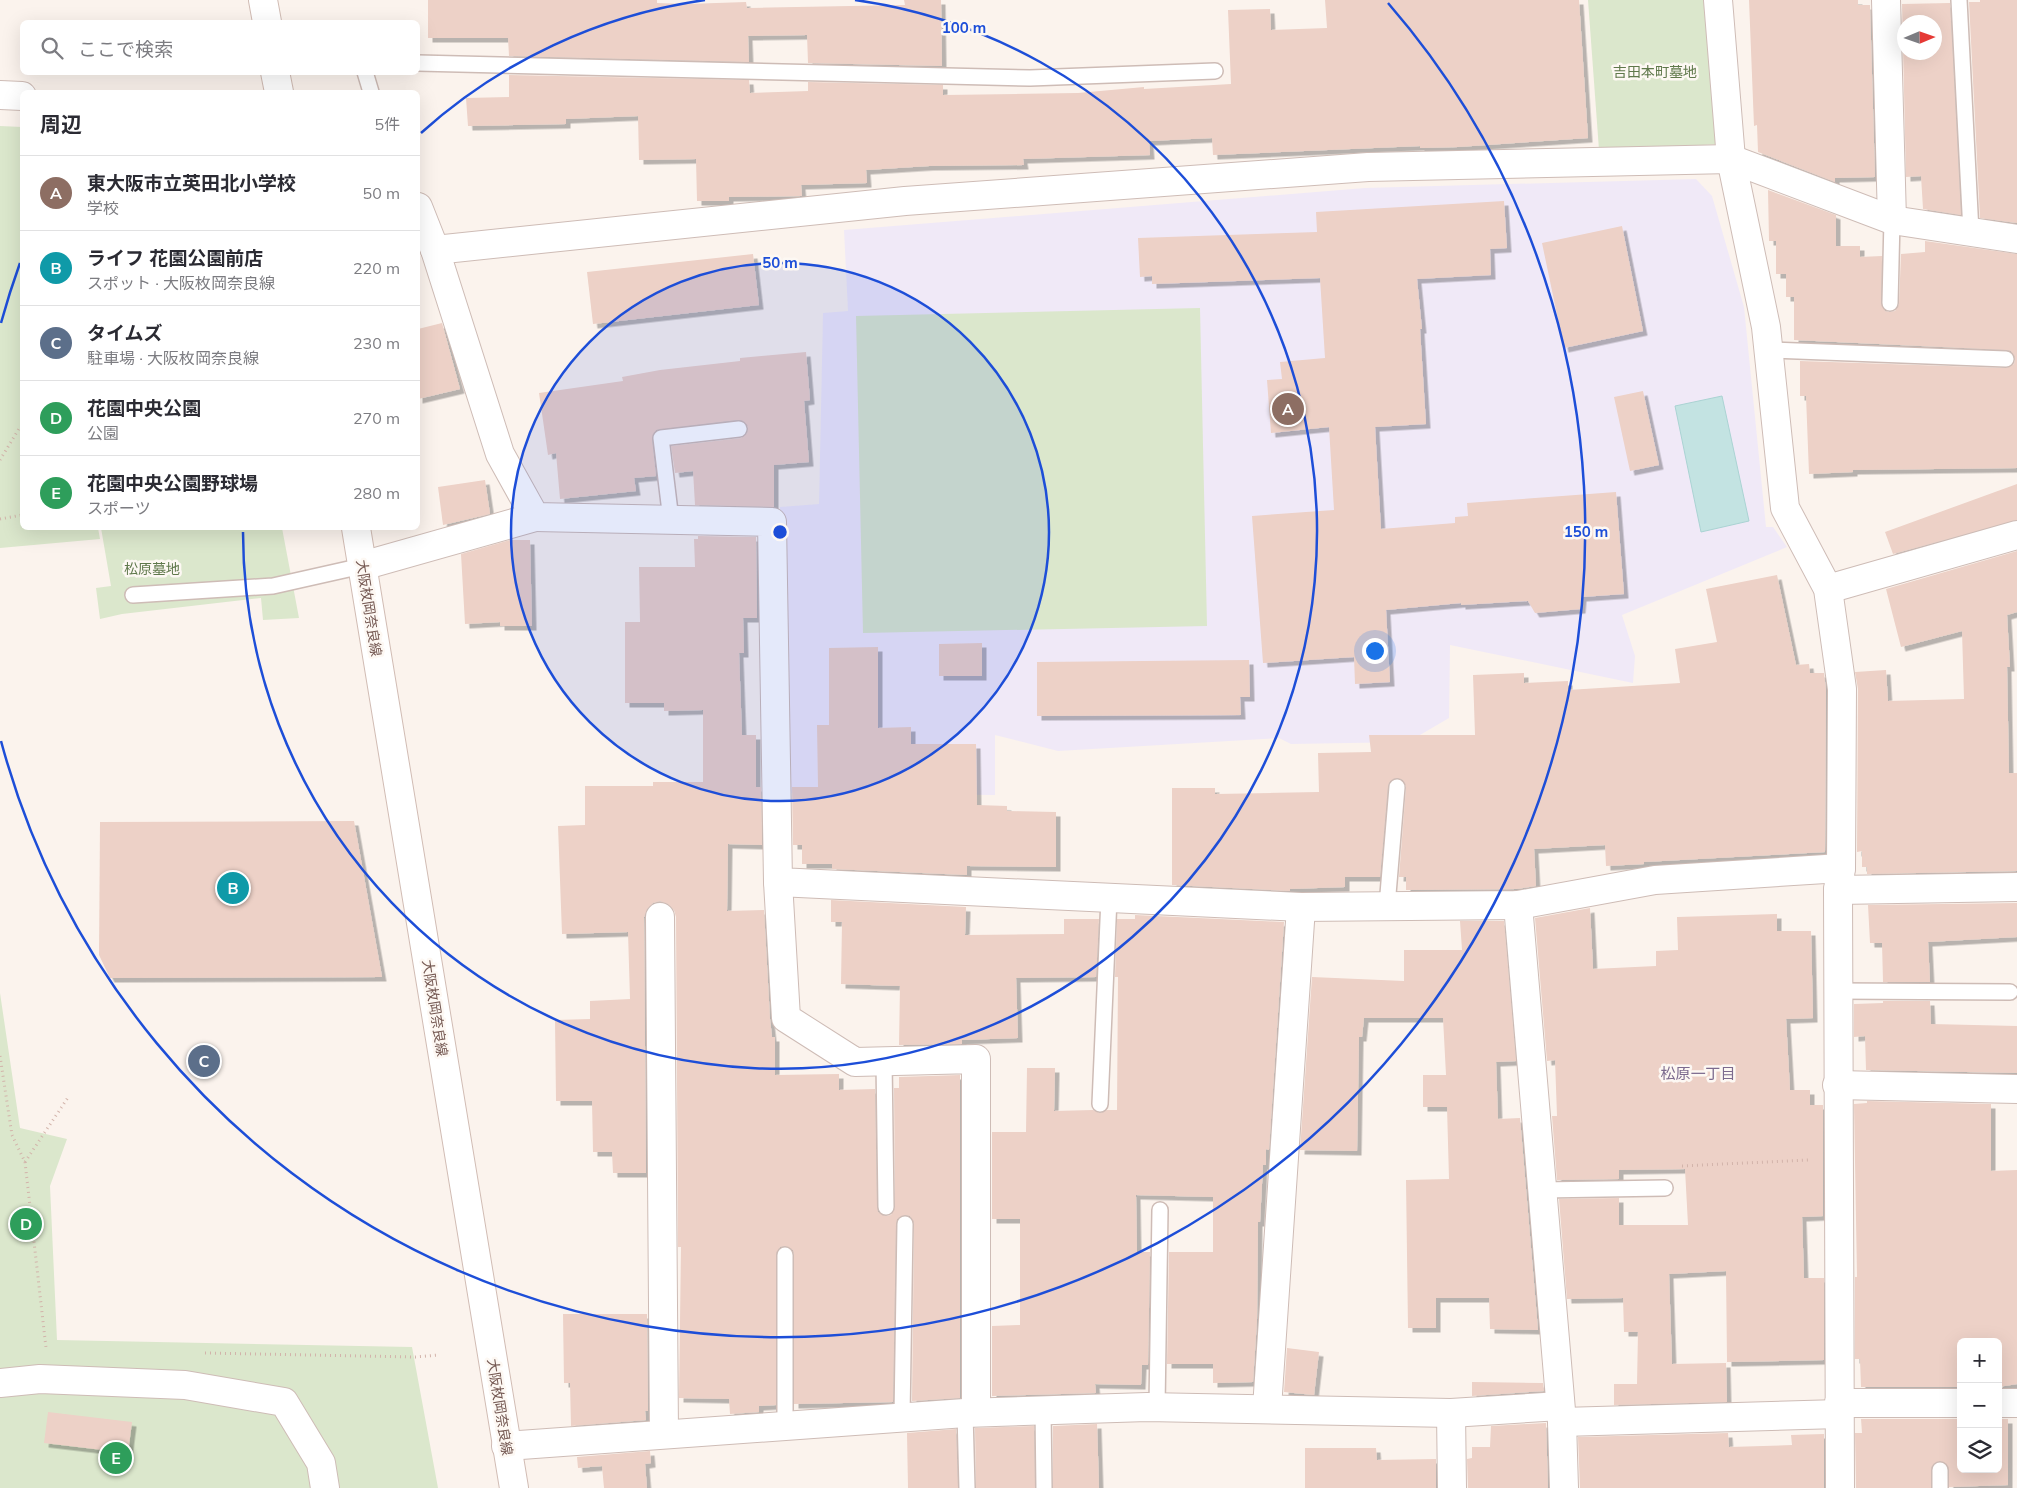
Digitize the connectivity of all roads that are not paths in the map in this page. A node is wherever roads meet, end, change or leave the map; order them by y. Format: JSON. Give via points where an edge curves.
{"nodes":[{"id":1,"x":263,"y":0,"type":"edge"},
{"id":2,"x":1718,"y":0,"type":"edge"},
{"id":3,"x":1886,"y":0,"type":"edge"},
{"id":4,"x":1959,"y":0,"type":"edge"},
{"id":5,"x":267,"y":20,"type":"edge"},
{"id":6,"x":420,"y":63,"type":"edge"},
{"id":7,"x":1215,"y":72,"type":"dead end"},
{"id":8,"x":276,"y":75,"type":"edge"},
{"id":9,"x":366,"y":75,"type":"edge"},
{"id":10,"x":279,"y":90,"type":"edge"},
{"id":11,"x":370,"y":90,"type":"edge"},
{"id":12,"x":0,"y":95,"type":"edge"},
{"id":13,"x":20,"y":96,"type":"edge"},
{"id":14,"x":1731,"y":159,"type":"junction"},
{"id":15,"x":420,"y":212,"type":"edge"},
{"id":16,"x":1892,"y":220,"type":"junction"},
{"id":17,"x":1971,"y":232,"type":"junction"},
{"id":18,"x":2017,"y":239,"type":"edge"},
{"id":19,"x":435,"y":250,"type":"junction"},
{"id":20,"x":1890,"y":303,"type":"dead end"},
{"id":21,"x":1769,"y":350,"type":"junction"},
{"id":22,"x":2006,"y":359,"type":"dead end"},
{"id":23,"x":739,"y":429,"type":"dead end"},
{"id":24,"x":535,"y":516,"type":"junction"},
{"id":25,"x":671,"y":520,"type":"junction"},
{"id":26,"x":356,"y":530,"type":"edge"},
{"id":27,"x":2017,"y":535,"type":"edge"},
{"id":28,"x":362,"y":566,"type":"junction"},
{"id":29,"x":1828,"y":589,"type":"junction"},
{"id":30,"x":132,"y":595,"type":"dead end"},
{"id":31,"x":1397,"y":787,"type":"dead end"},
{"id":32,"x":1840,"y":879,"type":"junction"},
{"id":33,"x":778,"y":882,"type":"junction"},
{"id":34,"x":2017,"y":887,"type":"edge"},
{"id":35,"x":1109,"y":898,"type":"junction"},
{"id":36,"x":1518,"y":905,"type":"junction"},
{"id":37,"x":1387,"y":906,"type":"junction"},
{"id":38,"x":1301,"y":907,"type":"junction"},
{"id":39,"x":660,"y":917,"type":"dead end"},
{"id":40,"x":1837,"y":992,"type":"junction"},
{"id":41,"x":2010,"y":992,"type":"dead end"},
{"id":42,"x":884,"y":1061,"type":"junction"},
{"id":43,"x":1837,"y":1085,"type":"junction"},
{"id":44,"x":2017,"y":1088,"type":"edge"},
{"id":45,"x":1100,"y":1104,"type":"dead end"},
{"id":46,"x":1665,"y":1188,"type":"road end"},
{"id":47,"x":1542,"y":1190,"type":"junction"},
{"id":48,"x":886,"y":1207,"type":"dead end"},
{"id":49,"x":1160,"y":1210,"type":"dead end"},
{"id":50,"x":905,"y":1224,"type":"dead end"},
{"id":51,"x":785,"y":1255,"type":"dead end"},
{"id":52,"x":0,"y":1383,"type":"edge"},
{"id":53,"x":1957,"y":1403,"type":"edge"},
{"id":54,"x":2002,"y":1403,"type":"edge"},
{"id":55,"x":2017,"y":1404,"type":"edge"},
{"id":56,"x":1157,"y":1407,"type":"junction"},
{"id":57,"x":1267,"y":1408,"type":"junction"},
{"id":58,"x":1839,"y":1409,"type":"junction"},
{"id":59,"x":1043,"y":1410,"type":"junction"},
{"id":60,"x":971,"y":1413,"type":"junction"},
{"id":61,"x":1451,"y":1413,"type":"junction"},
{"id":62,"x":1561,"y":1414,"type":"junction"},
{"id":63,"x":902,"y":1417,"type":"junction"},
{"id":64,"x":785,"y":1425,"type":"junction"},
{"id":65,"x":664,"y":1434,"type":"junction"},
{"id":66,"x":506,"y":1446,"type":"junction"},
{"id":67,"x":1940,"y":1470,"type":"dead end"},
{"id":68,"x":325,"y":1488,"type":"edge"},
{"id":69,"x":514,"y":1488,"type":"edge"},
{"id":70,"x":966,"y":1488,"type":"edge"},
{"id":71,"x":1044,"y":1488,"type":"edge"},
{"id":72,"x":1452,"y":1488,"type":"edge"},
{"id":73,"x":1564,"y":1488,"type":"edge"},
{"id":74,"x":1840,"y":1488,"type":"edge"},
{"id":75,"x":1940,"y":1488,"type":"edge"}],
"edges":[{"from":1,"to":5,"type":"street"},
{"from":2,"to":14,"type":"street"},
{"from":3,"to":16,"type":"street"},
{"from":4,"to":17,"type":"lane"},
{"from":6,"to":7,"type":"lane","via":[[1030,78]]},
{"from":8,"to":10,"type":"street"},
{"from":9,"to":11,"type":"lane"},
{"from":12,"to":13,"type":"street"},
{"from":14,"to":16,"type":"street"},
{"from":14,"to":19,"type":"street","via":[[1368,167],[905,200]]},
{"from":14,"to":21,"type":"street"},
{"from":15,"to":19,"type":"street"},
{"from":16,"to":17,"type":"street"},
{"from":16,"to":20,"type":"lane"},
{"from":17,"to":18,"type":"street"},
{"from":19,"to":24,"type":"street","via":[[500,454]]},
{"from":21,"to":22,"type":"lane"},
{"from":21,"to":29,"type":"street","via":[[1785,508]]},
{"from":23,"to":25,"type":"lane","via":[[662,438]]},
{"from":24,"to":25,"type":"street"},
{"from":24,"to":28,"type":"street"},
{"from":25,"to":33,"type":"street","via":[[772,522]]},
{"from":26,"to":28,"type":"street","name":"大阪枚岡奈良線"},
{"from":27,"to":29,"type":"street"},
{"from":28,"to":30,"type":"lane","via":[[273,586]]},
{"from":28,"to":66,"type":"street","name":"大阪枚岡奈良線"},
{"from":29,"to":32,"type":"street","via":[[1842,689]]},
{"from":31,"to":37,"type":"lane"},
{"from":32,"to":34,"type":"street"},
{"from":32,"to":36,"type":"street","via":[[1655,880]]},
{"from":32,"to":40,"type":"street"},
{"from":33,"to":35,"type":"street"},
{"from":33,"to":42,"type":"street","via":[[786,1018],[855,1062]]},
{"from":35,"to":38,"type":"street"},
{"from":35,"to":45,"type":"lane"},
{"from":36,"to":37,"type":"street"},
{"from":36,"to":47,"type":"street"},
{"from":37,"to":38,"type":"street"},
{"from":38,"to":57,"type":"street"},
{"from":39,"to":65,"type":"street"},
{"from":40,"to":41,"type":"lane"},
{"from":40,"to":43,"type":"street"},
{"from":42,"to":48,"type":"lane"},
{"from":42,"to":60,"type":"street","via":[[976,1059]]},
{"from":43,"to":44,"type":"street"},
{"from":43,"to":58,"type":"street"},
{"from":46,"to":47,"type":"lane"},
{"from":47,"to":62,"type":"street"},
{"from":49,"to":56,"type":"lane"},
{"from":50,"to":63,"type":"lane"},
{"from":51,"to":64,"type":"lane"},
{"from":52,"to":68,"type":"street","via":[[40,1379],[185,1385],[284,1402],[322,1463]]},
{"from":53,"to":58,"type":"street"},
{"from":54,"to":55,"type":"street"},
{"from":56,"to":57,"type":"street"},
{"from":56,"to":59,"type":"street"},
{"from":57,"to":61,"type":"street"},
{"from":58,"to":62,"type":"street"},
{"from":58,"to":74,"type":"street"},
{"from":59,"to":60,"type":"street"},
{"from":59,"to":71,"type":"lane"},
{"from":60,"to":63,"type":"street"},
{"from":60,"to":70,"type":"lane"},
{"from":61,"to":62,"type":"street"},
{"from":61,"to":72,"type":"street"},
{"from":62,"to":73,"type":"street"},
{"from":63,"to":64,"type":"street"},
{"from":64,"to":65,"type":"street"},
{"from":65,"to":66,"type":"street"},
{"from":66,"to":69,"type":"street","name":"大阪枚岡奈良線"},
{"from":67,"to":75,"type":"lane"}]}
